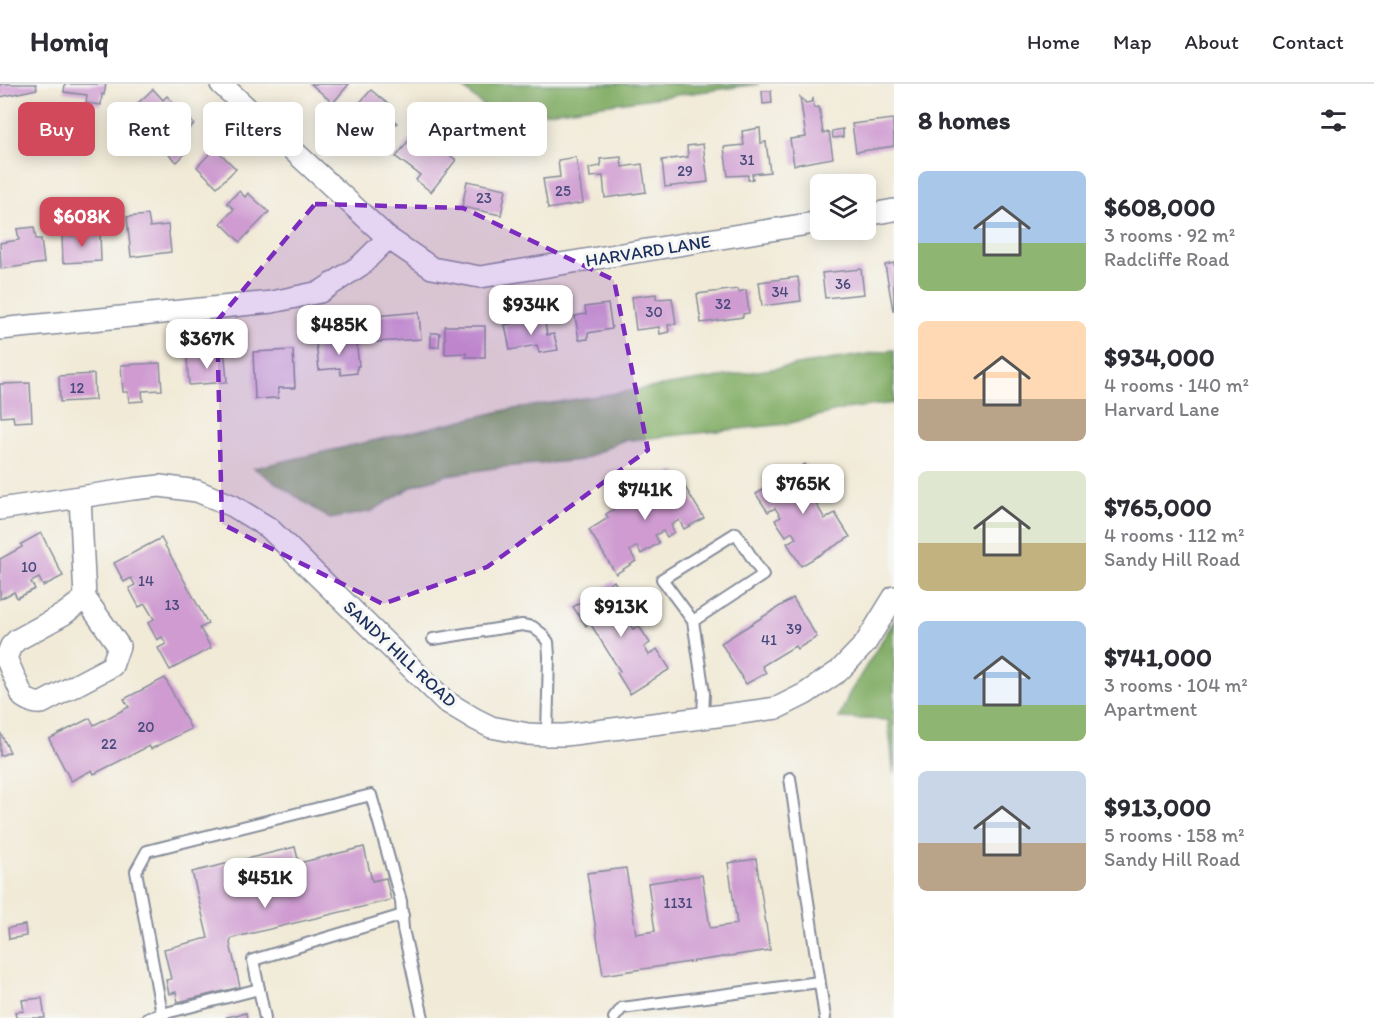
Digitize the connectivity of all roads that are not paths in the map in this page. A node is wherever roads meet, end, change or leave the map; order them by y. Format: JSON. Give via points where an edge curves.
{"nodes":[{"id":1,"x":221,"y":84,"type":"edge"},
{"id":2,"x":894,"y":210,"type":"edge"},
{"id":3,"x":876,"y":213,"type":"edge"},
{"id":4,"x":810,"y":224,"type":"edge"},
{"id":5,"x":388,"y":238,"type":"junction"},
{"id":6,"x":0,"y":329,"type":"edge"},
{"id":7,"x":80,"y":497,"type":"junction"},
{"id":8,"x":0,"y":509,"type":"edge"},
{"id":9,"x":894,"y":597,"type":"edge"},
{"id":10,"x":85,"y":598,"type":"junction"},
{"id":11,"x":693,"y":621,"type":"junction"},
{"id":12,"x":433,"y":639,"type":"dead end"},
{"id":13,"x":703,"y":718,"type":"junction"},
{"id":14,"x":547,"y":735,"type":"junction"},
{"id":15,"x":790,"y":778,"type":"dead end"},
{"id":16,"x":403,"y":915,"type":"junction"},
{"id":17,"x":819,"y":982,"type":"junction"},
{"id":18,"x":259,"y":988,"type":"junction"},
{"id":19,"x":162,"y":1014,"type":"junction"},
{"id":20,"x":148,"y":1018,"type":"edge"},
{"id":21,"x":266,"y":1018,"type":"edge"},
{"id":22,"x":423,"y":1018,"type":"edge"},
{"id":23,"x":614,"y":1018,"type":"edge"},
{"id":24,"x":825,"y":1018,"type":"edge"}],
"edges":[{"from":1,"to":5,"type":"street","name":"HARVARD LANE"},
{"from":2,"to":3,"type":"street"},
{"from":4,"to":5,"type":"street","name":"HARVARD LANE","via":[[480,277],[432,268]]},
{"from":5,"to":6,"type":"street","via":[[361,266],[320,292],[272,302]]},
{"from":7,"to":8,"type":"street","name":"SANDY HILL ROAD"},
{"from":7,"to":10,"type":"street"},
{"from":7,"to":14,"type":"street","name":"SANDY HILL ROAD","via":[[160,486],[197,491],[233,506],[269,528],[445,701],[491,727]]},
{"from":9,"to":13,"type":"street","name":"SANDY HILL ROAD","via":[[865,644],[839,671],[805,694],[777,708]]},
{"from":10,"to":10,"type":"street","via":[[11,646],[6,658],[26,699],[42,703],[112,666],[119,646]]},
{"from":11,"to":11,"type":"lane","via":[[763,575],[736,533],[662,579]]},
{"from":11,"to":13,"type":"lane","via":[[704,693]]},
{"from":12,"to":14,"type":"lane","via":[[522,625],[542,634],[548,642],[549,656]]},
{"from":13,"to":14,"type":"street","name":"SANDY HILL ROAD"},
{"from":15,"to":17,"type":"lane"},
{"from":16,"to":18,"type":"lane","via":[[253,960]]},
{"from":16,"to":19,"type":"lane","via":[[371,795],[147,851],[136,871]]},
{"from":16,"to":22,"type":"lane"},
{"from":17,"to":23,"type":"lane","via":[[622,1008]]},
{"from":17,"to":24,"type":"lane"},
{"from":18,"to":19,"type":"lane"},
{"from":18,"to":21,"type":"lane"},
{"from":19,"to":20,"type":"lane"}]}
